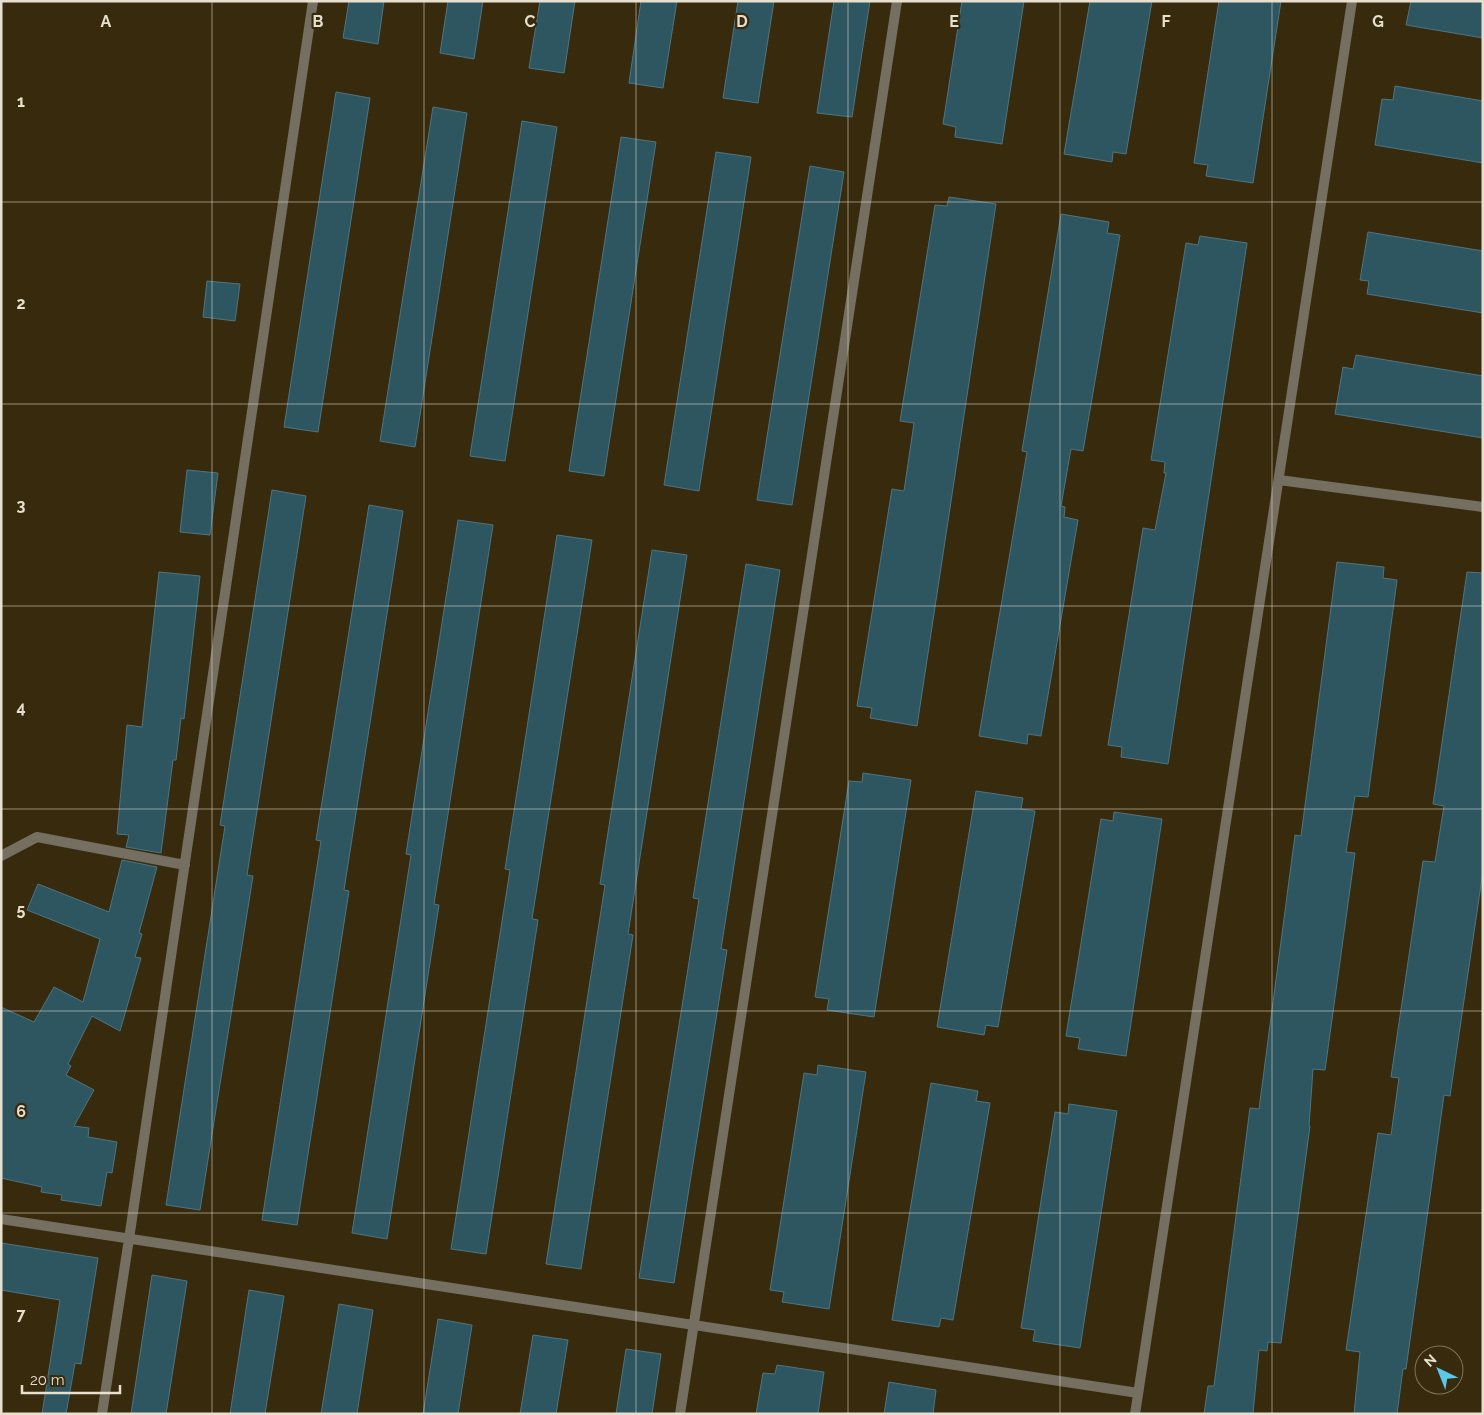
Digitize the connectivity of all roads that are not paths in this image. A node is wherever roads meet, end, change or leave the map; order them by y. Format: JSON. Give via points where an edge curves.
{"nodes":[{"id":1,"x":314,"y":1,"type":"edge"},
{"id":2,"x":897,"y":1,"type":"edge"},
{"id":3,"x":1352,"y":1,"type":"edge"},
{"id":4,"x":1279,"y":480,"type":"junction"},
{"id":5,"x":1483,"y":507,"type":"edge"},
{"id":6,"x":1,"y":856,"type":"edge"},
{"id":7,"x":185,"y":865,"type":"junction"},
{"id":8,"x":1,"y":1219,"type":"edge"},
{"id":9,"x":129,"y":1239,"type":"junction"},
{"id":10,"x":693,"y":1325,"type":"junction"},
{"id":11,"x":1138,"y":1393,"type":"junction"},
{"id":12,"x":102,"y":1414,"type":"edge"},
{"id":13,"x":680,"y":1414,"type":"edge"},
{"id":14,"x":1135,"y":1414,"type":"edge"}],
"edges":[{"from":1,"to":7,"type":"lane"},
{"from":2,"to":10,"type":"lane"},
{"from":3,"to":4,"type":"lane"},
{"from":4,"to":5,"type":"lane"},
{"from":4,"to":11,"type":"lane"},
{"from":6,"to":7,"type":"lane","via":[[37,837]]},
{"from":7,"to":9,"type":"lane"},
{"from":8,"to":9,"type":"lane"},
{"from":9,"to":10,"type":"lane"},
{"from":9,"to":12,"type":"lane"},
{"from":10,"to":11,"type":"lane"},
{"from":10,"to":13,"type":"lane"},
{"from":11,"to":14,"type":"lane"}]}
